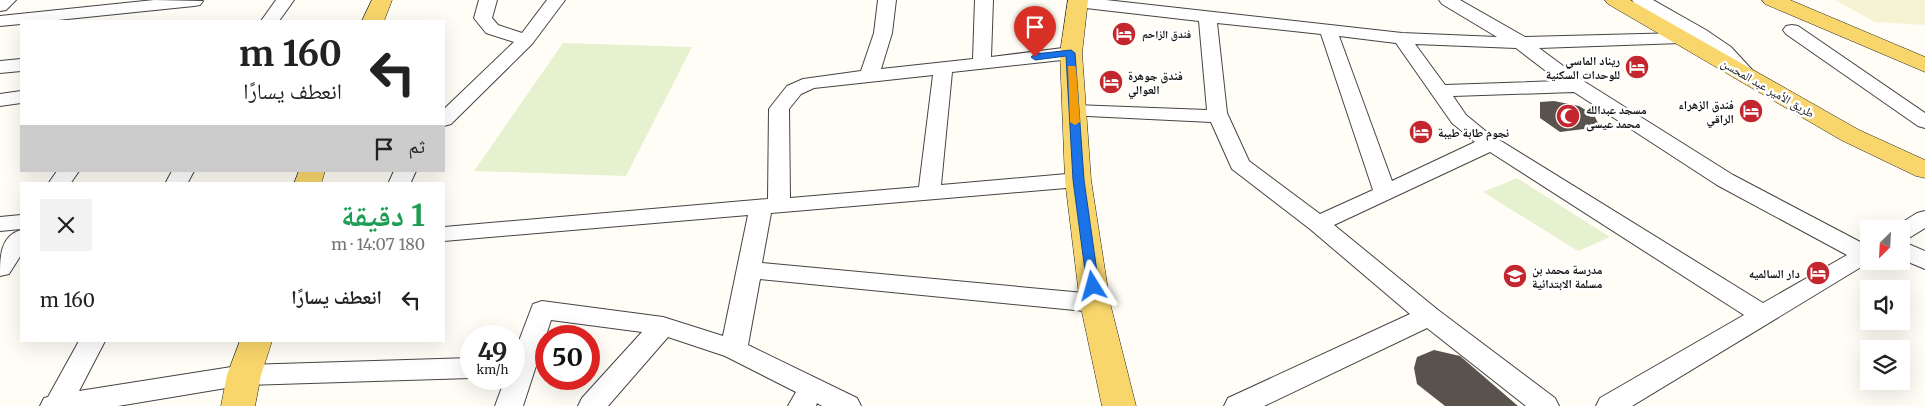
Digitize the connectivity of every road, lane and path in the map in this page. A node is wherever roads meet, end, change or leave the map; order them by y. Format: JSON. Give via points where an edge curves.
{"nodes":[{"id":1,"x":7,"y":0,"type":"edge"},
{"id":2,"x":194,"y":0,"type":"edge"},
{"id":3,"x":285,"y":0,"type":"edge"},
{"id":4,"x":382,"y":0,"type":"edge"},
{"id":5,"x":488,"y":0,"type":"edge"},
{"id":6,"x":556,"y":0,"type":"edge"},
{"id":7,"x":887,"y":0,"type":"edge"},
{"id":8,"x":984,"y":0,"type":"edge"},
{"id":9,"x":1448,"y":0,"type":"edge"},
{"id":10,"x":1615,"y":0,"type":"edge"},
{"id":11,"x":1641,"y":0,"type":"edge"},
{"id":12,"x":1772,"y":0,"type":"edge"},
{"id":13,"x":1078,"y":1,"type":"edge"},
{"id":14,"x":0,"y":6,"type":"edge"},
{"id":15,"x":1207,"y":16,"type":"junction"},
{"id":16,"x":179,"y":20,"type":"edge"},
{"id":17,"x":271,"y":20,"type":"edge"},
{"id":18,"x":373,"y":20,"type":"edge"},
{"id":19,"x":0,"y":21,"type":"edge"},
{"id":20,"x":1328,"y":30,"type":"junction"},
{"id":21,"x":1792,"y":30,"type":"dead end"},
{"id":22,"x":1402,"y":38,"type":"junction"},
{"id":23,"x":1681,"y":38,"type":"junction"},
{"id":24,"x":526,"y":40,"type":"junction"},
{"id":25,"x":1521,"y":44,"type":"junction"},
{"id":26,"x":1071,"y":53,"type":"junction"},
{"id":27,"x":982,"y":63,"type":"junction"},
{"id":28,"x":20,"y":65,"type":"edge"},
{"id":29,"x":1925,"y":65,"type":"edge"},
{"id":30,"x":0,"y":67,"type":"edge"},
{"id":31,"x":943,"y":67,"type":"junction"},
{"id":32,"x":869,"y":76,"type":"junction"},
{"id":33,"x":1748,"y":77,"type":"junction"},
{"id":34,"x":1578,"y":86,"type":"junction"},
{"id":35,"x":1439,"y":91,"type":"junction"},
{"id":36,"x":20,"y":98,"type":"edge"},
{"id":37,"x":0,"y":100,"type":"edge"},
{"id":38,"x":1074,"y":111,"type":"junction"},
{"id":39,"x":1219,"y":116,"type":"junction"},
{"id":40,"x":445,"y":119,"type":"edge"},
{"id":41,"x":1925,"y":122,"type":"edge"},
{"id":42,"x":1491,"y":143,"type":"junction"},
{"id":43,"x":1925,"y":170,"type":"edge"},
{"id":44,"x":1078,"y":180,"type":"junction"},
{"id":45,"x":929,"y":193,"type":"junction"},
{"id":46,"x":1384,"y":193,"type":"junction"},
{"id":47,"x":770,"y":206,"type":"junction"},
{"id":48,"x":1925,"y":218,"type":"edge"},
{"id":49,"x":20,"y":222,"type":"edge"},
{"id":50,"x":0,"y":224,"type":"edge"},
{"id":51,"x":1318,"y":224,"type":"junction"},
{"id":52,"x":1910,"y":227,"type":"edge"},
{"id":53,"x":445,"y":234,"type":"edge"},
{"id":54,"x":20,"y":239,"type":"edge"},
{"id":55,"x":1860,"y":250,"type":"edge"},
{"id":56,"x":1910,"y":254,"type":"edge"},
{"id":57,"x":1860,"y":257,"type":"edge"},
{"id":58,"x":1925,"y":261,"type":"edge"},
{"id":59,"x":0,"y":268,"type":"edge"},
{"id":60,"x":749,"y":270,"type":"junction"},
{"id":61,"x":1095,"y":303,"type":"junction"},
{"id":62,"x":1762,"y":315,"type":"junction"},
{"id":63,"x":1429,"y":316,"type":"junction"},
{"id":64,"x":663,"y":326,"type":"junction"},
{"id":65,"x":91,"y":342,"type":"edge"},
{"id":66,"x":256,"y":342,"type":"edge"},
{"id":67,"x":734,"y":349,"type":"junction"},
{"id":68,"x":525,"y":350,"type":"edge"},
{"id":69,"x":460,"y":368,"type":"edge"},
{"id":70,"x":244,"y":375,"type":"junction"},
{"id":71,"x":513,"y":390,"type":"edge"},
{"id":72,"x":807,"y":397,"type":"edge"},
{"id":73,"x":56,"y":406,"type":"edge"},
{"id":74,"x":238,"y":406,"type":"edge"},
{"id":75,"x":509,"y":406,"type":"edge"},
{"id":76,"x":592,"y":406,"type":"edge"},
{"id":77,"x":848,"y":406,"type":"edge"},
{"id":78,"x":1119,"y":406,"type":"edge"},
{"id":79,"x":1238,"y":406,"type":"edge"},
{"id":80,"x":1545,"y":406,"type":"edge"},
{"id":81,"x":1610,"y":406,"type":"edge"}],
"edges":[{"from":1,"to":14,"type":"street"},
{"from":2,"to":16,"type":"street"},
{"from":2,"to":19,"type":"street"},
{"from":3,"to":17,"type":"street"},
{"from":4,"to":18,"type":"main road"},
{"from":5,"to":24,"type":"street","via":[[484,18],[492,29]]},
{"from":6,"to":24,"type":"street"},
{"from":7,"to":32,"type":"street","via":[[883,33]]},
{"from":8,"to":27,"type":"street"},
{"from":9,"to":25,"type":"street"},
{"from":10,"to":23,"type":"main road","name":"طريق الأمير عبد المحسن"},
{"from":11,"to":33,"type":"street","via":[[1724,51]]},
{"from":12,"to":29,"type":"main road"},
{"from":13,"to":15,"type":"street"},
{"from":13,"to":26,"type":"main road"},
{"from":15,"to":20,"type":"street"},
{"from":15,"to":39,"type":"street"},
{"from":20,"to":22,"type":"street"},
{"from":20,"to":46,"type":"street"},
{"from":21,"to":41,"type":"street"},
{"from":22,"to":25,"type":"street"},
{"from":22,"to":35,"type":"street"},
{"from":23,"to":25,"type":"street"},
{"from":23,"to":33,"type":"main road","name":"طريق الأمير عبد المحسن"},
{"from":24,"to":40,"type":"street"},
{"from":25,"to":34,"type":"street"},
{"from":26,"to":27,"type":"street"},
{"from":26,"to":38,"type":"main road"},
{"from":27,"to":31,"type":"street"},
{"from":28,"to":30,"type":"street"},
{"from":31,"to":32,"type":"street"},
{"from":31,"to":45,"type":"street"},
{"from":32,"to":47,"type":"street","via":[[810,83],[794,90],[779,109]]},
{"from":33,"to":43,"type":"main road","name":"طريق الأمير عبد المحسن","via":[[1850,135]]},
{"from":34,"to":35,"type":"street"},
{"from":34,"to":55,"type":"street","via":[[1725,180]]},
{"from":35,"to":42,"type":"street","via":[[1459,119]]},
{"from":36,"to":37,"type":"street"},
{"from":38,"to":39,"type":"street"},
{"from":38,"to":44,"type":"main road"},
{"from":39,"to":51,"type":"street","via":[[1240,164]]},
{"from":42,"to":46,"type":"street"},
{"from":42,"to":62,"type":"street"},
{"from":44,"to":45,"type":"street"},
{"from":44,"to":61,"type":"main road"},
{"from":45,"to":47,"type":"street"},
{"from":46,"to":51,"type":"street"},
{"from":47,"to":53,"type":"street"},
{"from":47,"to":60,"type":"street"},
{"from":48,"to":52,"type":"street"},
{"from":49,"to":50,"type":"street"},
{"from":51,"to":63,"type":"street"},
{"from":54,"to":59,"type":"street"},
{"from":56,"to":58,"type":"street"},
{"from":57,"to":62,"type":"street"},
{"from":60,"to":61,"type":"street"},
{"from":60,"to":67,"type":"street"},
{"from":61,"to":78,"type":"main road"},
{"from":62,"to":81,"type":"street"},
{"from":63,"to":79,"type":"street"},
{"from":63,"to":80,"type":"street"},
{"from":64,"to":67,"type":"street"},
{"from":64,"to":68,"type":"street","via":[[542,310]]},
{"from":64,"to":76,"type":"street"},
{"from":65,"to":73,"type":"street"},
{"from":66,"to":70,"type":"main road"},
{"from":67,"to":72,"type":"street"},
{"from":69,"to":70,"type":"street"},
{"from":70,"to":73,"type":"street"},
{"from":70,"to":74,"type":"main road"},
{"from":71,"to":75,"type":"street"},
{"from":72,"to":77,"type":"street"}]}
